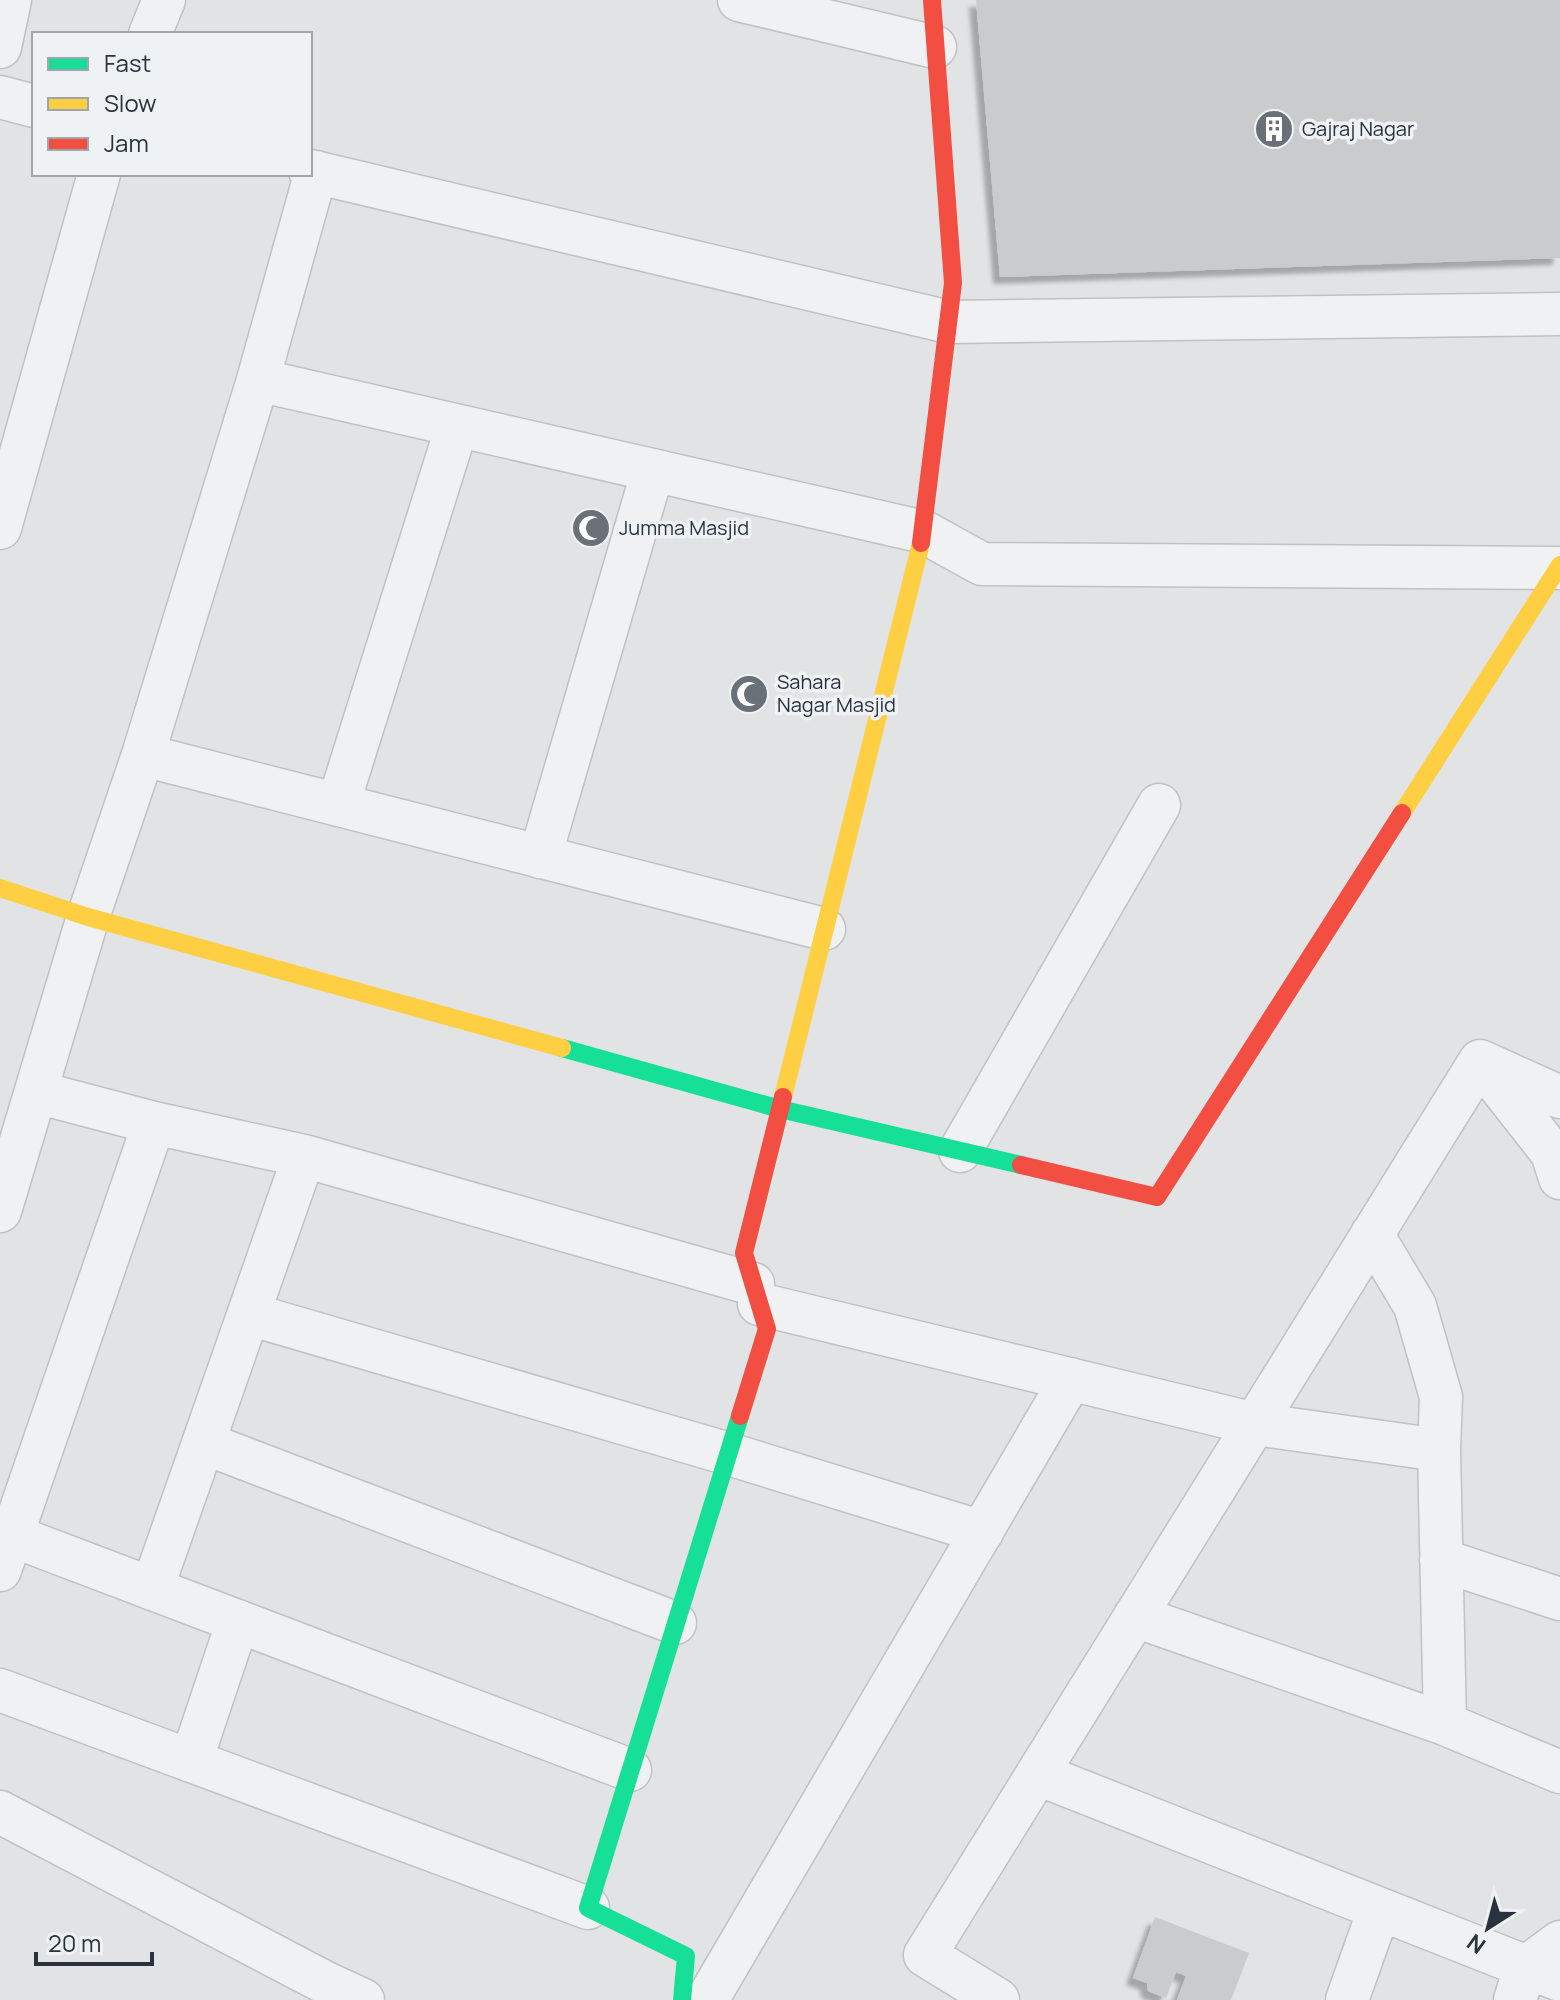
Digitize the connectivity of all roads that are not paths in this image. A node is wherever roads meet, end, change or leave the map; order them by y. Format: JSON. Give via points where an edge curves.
{"nodes":[{"id":1,"x":10,"y":0,"type":"edge"},
{"id":2,"x":164,"y":0,"type":"edge"},
{"id":3,"x":932,"y":0,"type":"edge"},
{"id":4,"x":754,"y":2,"type":"edge"},
{"id":5,"x":151,"y":32,"type":"edge"},
{"id":6,"x":0,"y":47,"type":"edge"},
{"id":7,"x":935,"y":47,"type":"junction"},
{"id":8,"x":0,"y":97,"type":"edge"},
{"id":9,"x":32,"y":105,"type":"edge"},
{"id":10,"x":313,"y":172,"type":"edge"},
{"id":11,"x":98,"y":176,"type":"edge"},
{"id":12,"x":312,"y":176,"type":"edge"},
{"id":13,"x":1560,"y":314,"type":"edge"},
{"id":14,"x":949,"y":322,"type":"junction"},
{"id":15,"x":258,"y":380,"type":"junction"},
{"id":16,"x":457,"y":426,"type":"junction"},
{"id":17,"x":653,"y":470,"type":"junction"},
{"id":18,"x":2,"y":512,"type":"edge"},
{"id":19,"x":924,"y":532,"type":"junction"},
{"id":20,"x":1559,"y":567,"type":"edge"},
{"id":21,"x":143,"y":755,"type":"junction"},
{"id":22,"x":338,"y":805,"type":"junction"},
{"id":23,"x":1159,"y":805,"type":"dead end"},
{"id":24,"x":540,"y":857,"type":"junction"},
{"id":25,"x":0,"y":888,"type":"edge"},
{"id":26,"x":88,"y":917,"type":"junction"},
{"id":27,"x":824,"y":929,"type":"junction"},
{"id":28,"x":1480,"y":1061,"type":"junction"},
{"id":29,"x":36,"y":1092,"type":"junction"},
{"id":30,"x":1560,"y":1097,"type":"edge"},
{"id":31,"x":780,"y":1109,"type":"junction"},
{"id":32,"x":154,"y":1123,"type":"junction"},
{"id":33,"x":960,"y":1151,"type":"junction"},
{"id":34,"x":304,"y":1156,"type":"junction"},
{"id":35,"x":1560,"y":1178,"type":"edge"},
{"id":36,"x":0,"y":1211,"type":"edge"},
{"id":37,"x":1372,"y":1234,"type":"junction"},
{"id":38,"x":756,"y":1294,"type":"junction"},
{"id":39,"x":249,"y":1314,"type":"junction"},
{"id":40,"x":1071,"y":1379,"type":"junction"},
{"id":41,"x":1255,"y":1424,"type":"junction"},
{"id":42,"x":204,"y":1443,"type":"junction"},
{"id":43,"x":1439,"y":1450,"type":"junction"},
{"id":44,"x":729,"y":1454,"type":"junction"},
{"id":45,"x":982,"y":1532,"type":"junction"},
{"id":46,"x":4,"y":1546,"type":"edge"},
{"id":47,"x":1441,"y":1560,"type":"junction"},
{"id":48,"x":152,"y":1589,"type":"junction"},
{"id":49,"x":1560,"y":1599,"type":"edge"},
{"id":50,"x":1135,"y":1616,"type":"junction"},
{"id":51,"x":238,"y":1621,"type":"junction"},
{"id":52,"x":675,"y":1623,"type":"junction"},
{"id":53,"x":1,"y":1696,"type":"edge"},
{"id":54,"x":1445,"y":1724,"type":"junction"},
{"id":55,"x":191,"y":1761,"type":"junction"},
{"id":56,"x":630,"y":1770,"type":"junction"},
{"id":57,"x":1560,"y":1772,"type":"edge"},
{"id":58,"x":1038,"y":1774,"type":"junction"},
{"id":59,"x":0,"y":1812,"type":"edge"},
{"id":60,"x":588,"y":1908,"type":"junction"},
{"id":61,"x":1379,"y":1910,"type":"junction"},
{"id":62,"x":1560,"y":1942,"type":"edge"},
{"id":63,"x":1533,"y":1983,"type":"edge"},
{"id":64,"x":363,"y":2000,"type":"edge"},
{"id":65,"x":682,"y":2000,"type":"edge"},
{"id":66,"x":707,"y":2000,"type":"edge"},
{"id":67,"x":998,"y":2000,"type":"edge"},
{"id":68,"x":1347,"y":2000,"type":"edge"}],
"edges":[{"from":1,"to":6,"type":"street"},
{"from":2,"to":5,"type":"street"},
{"from":3,"to":7,"type":"street"},
{"from":4,"to":7,"type":"street"},
{"from":7,"to":14,"type":"street","via":[[953,283]]},
{"from":8,"to":9,"type":"street"},
{"from":10,"to":14,"type":"street"},
{"from":11,"to":18,"type":"street"},
{"from":12,"to":15,"type":"street"},
{"from":13,"to":14,"type":"street"},
{"from":14,"to":19,"type":"street"},
{"from":15,"to":16,"type":"street"},
{"from":15,"to":21,"type":"street"},
{"from":16,"to":17,"type":"street"},
{"from":16,"to":22,"type":"street"},
{"from":17,"to":19,"type":"street"},
{"from":17,"to":24,"type":"street"},
{"from":19,"to":20,"type":"street","via":[[982,564]]},
{"from":19,"to":27,"type":"street"},
{"from":20,"to":33,"type":"street","via":[[1157,1197]]},
{"from":21,"to":22,"type":"street"},
{"from":21,"to":26,"type":"street"},
{"from":22,"to":24,"type":"street"},
{"from":23,"to":33,"type":"street"},
{"from":24,"to":27,"type":"street"},
{"from":25,"to":26,"type":"street"},
{"from":26,"to":29,"type":"street"},
{"from":26,"to":31,"type":"street"},
{"from":27,"to":31,"type":"street"},
{"from":28,"to":30,"type":"street"},
{"from":28,"to":35,"type":"street","via":[[1552,1153]]},
{"from":28,"to":37,"type":"street"},
{"from":29,"to":32,"type":"street"},
{"from":29,"to":36,"type":"street"},
{"from":31,"to":33,"type":"street"},
{"from":31,"to":38,"type":"street","via":[[744,1253]]},
{"from":32,"to":34,"type":"street"},
{"from":32,"to":46,"type":"street"},
{"from":34,"to":38,"type":"street"},
{"from":34,"to":39,"type":"street"},
{"from":37,"to":41,"type":"street"},
{"from":37,"to":43,"type":"street","via":[[1415,1306],[1441,1397]]},
{"from":38,"to":40,"type":"street"},
{"from":38,"to":44,"type":"street","via":[[767,1329]]},
{"from":39,"to":42,"type":"street"},
{"from":39,"to":44,"type":"street"},
{"from":40,"to":41,"type":"street"},
{"from":40,"to":45,"type":"street"},
{"from":41,"to":43,"type":"street"},
{"from":41,"to":50,"type":"street"},
{"from":42,"to":48,"type":"street"},
{"from":42,"to":52,"type":"street"},
{"from":43,"to":47,"type":"street"},
{"from":44,"to":45,"type":"street"},
{"from":44,"to":52,"type":"street"},
{"from":45,"to":66,"type":"street"},
{"from":46,"to":48,"type":"street"},
{"from":47,"to":49,"type":"street"},
{"from":47,"to":54,"type":"street"},
{"from":48,"to":51,"type":"street"},
{"from":50,"to":54,"type":"street"},
{"from":50,"to":58,"type":"street"},
{"from":51,"to":55,"type":"street"},
{"from":51,"to":56,"type":"street"},
{"from":52,"to":56,"type":"street"},
{"from":53,"to":55,"type":"street"},
{"from":54,"to":57,"type":"street"},
{"from":55,"to":60,"type":"street"},
{"from":56,"to":60,"type":"street"},
{"from":58,"to":61,"type":"street"},
{"from":58,"to":67,"type":"street","via":[[925,1955]]},
{"from":59,"to":64,"type":"street"},
{"from":60,"to":65,"type":"street","via":[[686,1956]]},
{"from":61,"to":63,"type":"street"},
{"from":61,"to":68,"type":"street"},
{"from":62,"to":63,"type":"street"}]}
